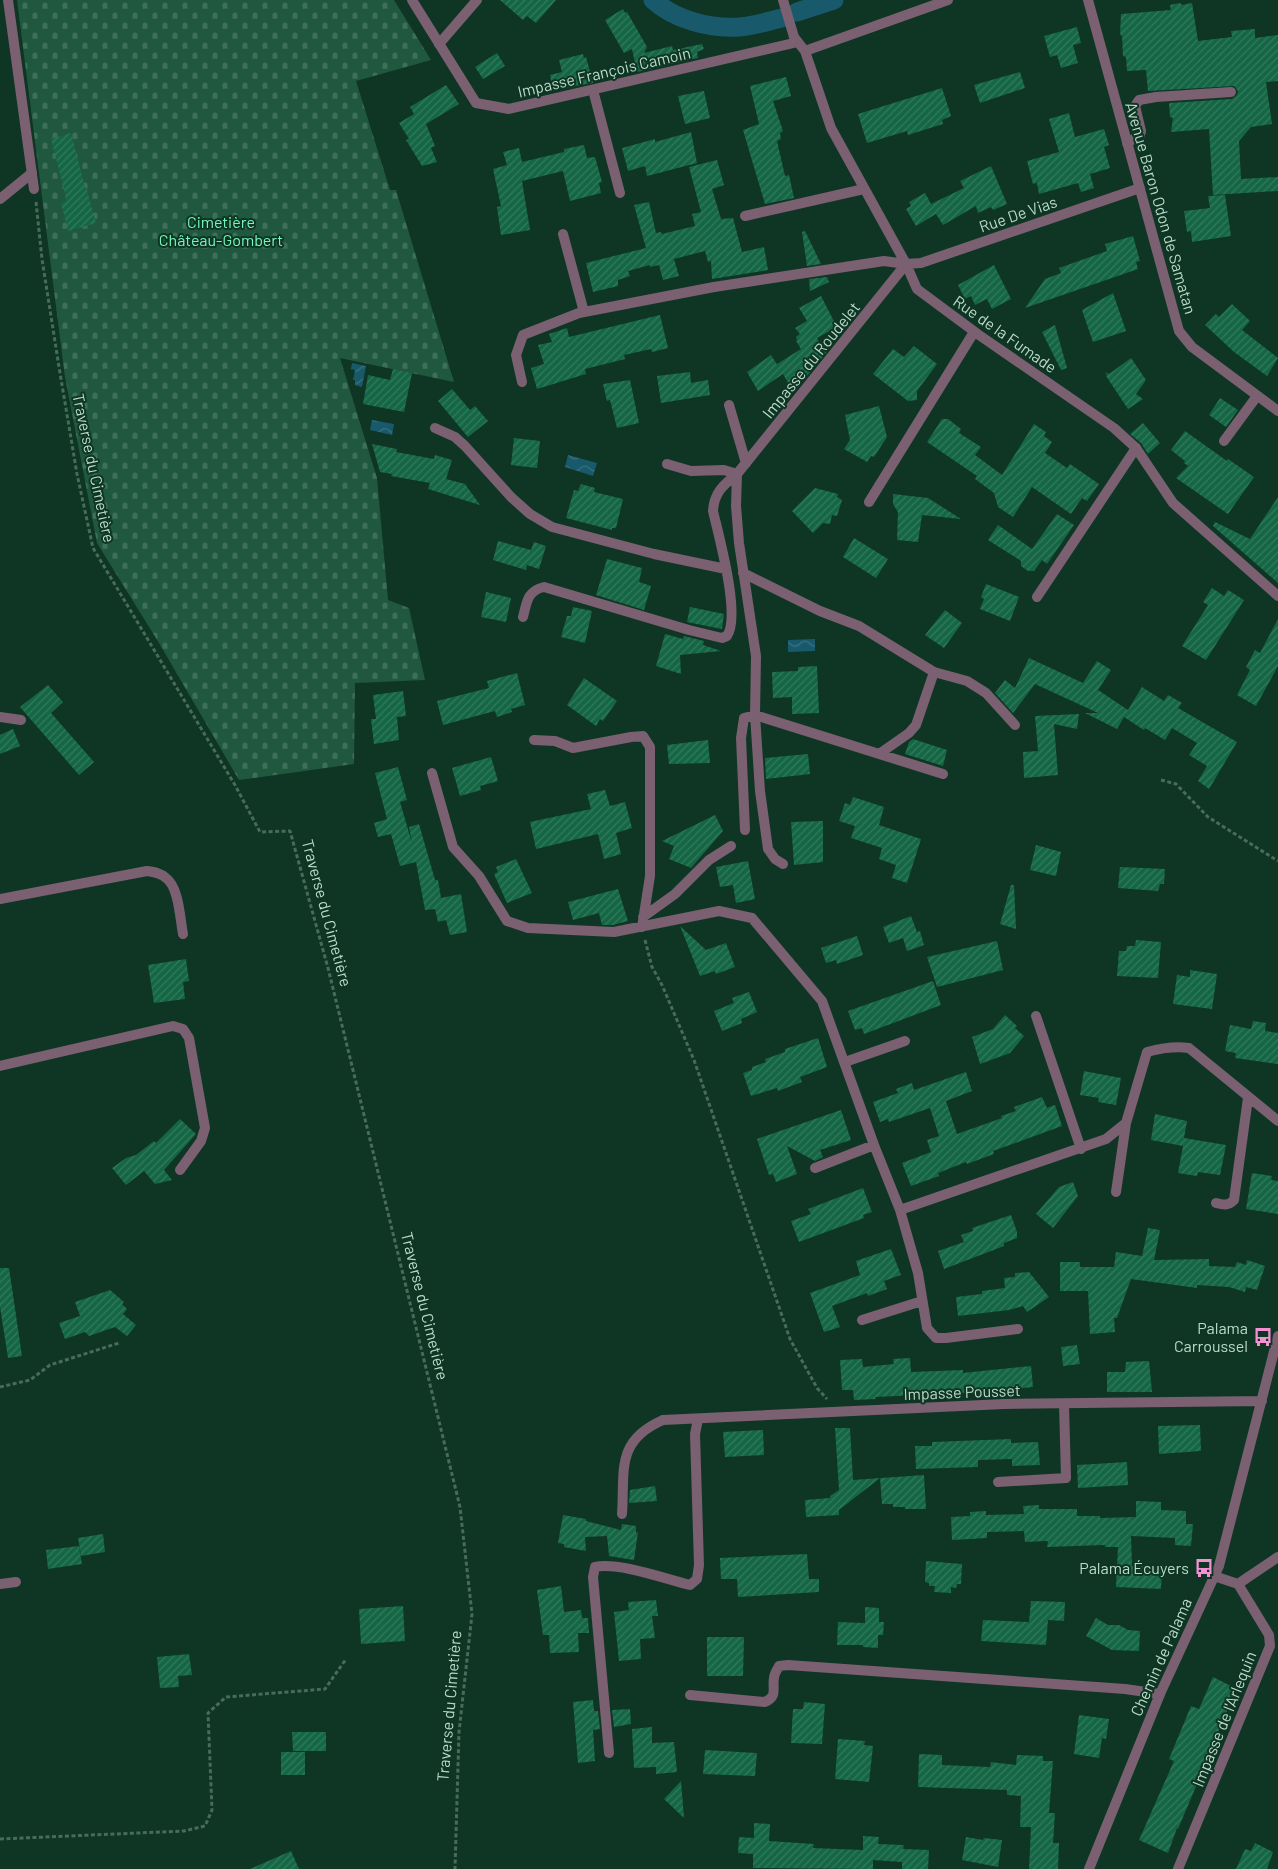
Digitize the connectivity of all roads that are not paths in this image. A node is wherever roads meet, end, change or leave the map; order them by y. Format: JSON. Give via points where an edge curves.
{"nodes":[{"id":1,"x":8,"y":0,"type":"edge"},
{"id":2,"x":412,"y":0,"type":"edge"},
{"id":3,"x":477,"y":0,"type":"edge"},
{"id":4,"x":948,"y":0,"type":"edge"},
{"id":5,"x":1088,"y":0,"type":"edge"},
{"id":6,"x":784,"y":2,"type":"edge"},
{"id":7,"x":799,"y":43,"type":"junction"},
{"id":8,"x":439,"y":44,"type":"junction"},
{"id":9,"x":593,"y":90,"type":"junction"},
{"id":10,"x":1231,"y":92,"type":"dead end"},
{"id":11,"x":1127,"y":142,"type":"junction"},
{"id":12,"x":32,"y":173,"type":"junction"},
{"id":13,"x":1140,"y":188,"type":"junction"},
{"id":14,"x":34,"y":189,"type":"road end"},
{"id":15,"x":864,"y":189,"type":"junction"},
{"id":16,"x":620,"y":193,"type":"dead end"},
{"id":17,"x":0,"y":199,"type":"edge"},
{"id":18,"x":745,"y":216,"type":"dead end"},
{"id":19,"x":563,"y":234,"type":"dead end"},
{"id":20,"x":906,"y":264,"type":"junction"},
{"id":21,"x":584,"y":312,"type":"junction"},
{"id":22,"x":974,"y":332,"type":"junction"},
{"id":23,"x":522,"y":382,"type":"dead end"},
{"id":24,"x":1257,"y":396,"type":"junction"},
{"id":25,"x":729,"y":405,"type":"dead end"},
{"id":26,"x":1278,"y":411,"type":"edge"},
{"id":27,"x":435,"y":428,"type":"dead end"},
{"id":28,"x":1224,"y":441,"type":"dead end"},
{"id":29,"x":1136,"y":448,"type":"junction"},
{"id":30,"x":746,"y":463,"type":"junction"},
{"id":31,"x":667,"y":464,"type":"dead end"},
{"id":32,"x":737,"y":474,"type":"junction"},
{"id":33,"x":869,"y":502,"type":"dead end"},
{"id":34,"x":726,"y":569,"type":"junction"},
{"id":35,"x":743,"y":574,"type":"junction"},
{"id":36,"x":1278,"y":596,"type":"edge"},
{"id":37,"x":1037,"y":597,"type":"dead end"},
{"id":38,"x":523,"y":617,"type":"dead end"},
{"id":39,"x":934,"y":672,"type":"junction"},
{"id":40,"x":755,"y":715,"type":"junction"},
{"id":41,"x":0,"y":717,"type":"edge"},
{"id":42,"x":21,"y":720,"type":"dead end"},
{"id":43,"x":1015,"y":726,"type":"dead end"},
{"id":44,"x":534,"y":740,"type":"dead end"},
{"id":45,"x":879,"y":754,"type":"junction"},
{"id":46,"x":432,"y":773,"type":"dead end"},
{"id":47,"x":943,"y":774,"type":"dead end"},
{"id":48,"x":745,"y":830,"type":"dead end"},
{"id":49,"x":730,"y":846,"type":"dead end"},
{"id":50,"x":783,"y":864,"type":"dead end"},
{"id":51,"x":0,"y":899,"type":"edge"},
{"id":52,"x":642,"y":922,"type":"junction"},
{"id":53,"x":183,"y":934,"type":"dead end"},
{"id":54,"x":1036,"y":1016,"type":"dead end"},
{"id":55,"x":905,"y":1041,"type":"dead end"},
{"id":56,"x":845,"y":1062,"type":"junction"},
{"id":57,"x":0,"y":1066,"type":"edge"},
{"id":58,"x":1248,"y":1098,"type":"junction"},
{"id":59,"x":1278,"y":1121,"type":"edge"},
{"id":60,"x":1126,"y":1123,"type":"junction"},
{"id":61,"x":874,"y":1145,"type":"junction"},
{"id":62,"x":1081,"y":1149,"type":"junction"},
{"id":63,"x":816,"y":1168,"type":"dead end"},
{"id":64,"x":180,"y":1170,"type":"dead end"},
{"id":65,"x":1116,"y":1192,"type":"dead end"},
{"id":66,"x":1216,"y":1203,"type":"dead end"},
{"id":67,"x":900,"y":1210,"type":"junction"},
{"id":68,"x":922,"y":1300,"type":"junction"},
{"id":69,"x":862,"y":1320,"type":"dead end"},
{"id":70,"x":1018,"y":1329,"type":"dead end"},
{"id":71,"x":1278,"y":1336,"type":"edge"},
{"id":72,"x":1262,"y":1401,"type":"junction"},
{"id":73,"x":1064,"y":1404,"type":"junction"},
{"id":74,"x":698,"y":1419,"type":"junction"},
{"id":75,"x":998,"y":1482,"type":"dead end"},
{"id":76,"x":622,"y":1514,"type":"dead end"},
{"id":77,"x":1278,"y":1556,"type":"edge"},
{"id":78,"x":1214,"y":1576,"type":"junction"},
{"id":79,"x":16,"y":1582,"type":"dead end"},
{"id":80,"x":0,"y":1584,"type":"edge"},
{"id":81,"x":1238,"y":1584,"type":"junction"},
{"id":82,"x":690,"y":1694,"type":"dead end"},
{"id":83,"x":1160,"y":1694,"type":"junction"},
{"id":84,"x":609,"y":1753,"type":"dead end"},
{"id":85,"x":1089,"y":1869,"type":"edge"},
{"id":86,"x":1178,"y":1869,"type":"edge"}],
"edges":[{"from":1,"to":12,"type":"street"},
{"from":2,"to":8,"type":"street","name":"Impasse François Camoin"},
{"from":3,"to":8,"type":"street"},
{"from":4,"to":7,"type":"street","name":"Impasse François Camoin"},
{"from":5,"to":11,"type":"street","name":"Avenue Baron Odon de Samatan"},
{"from":6,"to":7,"type":"street","name":"Rue de la Fumade"},
{"from":7,"to":9,"type":"street","name":"Impasse François Camoin"},
{"from":7,"to":15,"type":"street","name":"Rue de la Fumade","via":[[831,128]]},
{"from":8,"to":9,"type":"street","name":"Impasse François Camoin","via":[[476,103],[509,109]]},
{"from":9,"to":16,"type":"street"},
{"from":10,"to":11,"type":"street","via":[[1139,100],[1135,106],[1140,136]]},
{"from":11,"to":13,"type":"street","name":"Avenue Baron Odon de Samatan"},
{"from":12,"to":14,"type":"street"},
{"from":12,"to":17,"type":"street"},
{"from":13,"to":20,"type":"street","name":"Rue De Vias","via":[[921,263]]},
{"from":13,"to":24,"type":"street","name":"Avenue Baron Odon de Samatan","via":[[1179,331],[1192,347]]},
{"from":15,"to":18,"type":"street"},
{"from":15,"to":20,"type":"street","name":"Rue de la Fumade"},
{"from":19,"to":21,"type":"street"},
{"from":20,"to":21,"type":"street","name":"Rue De Vias","via":[[884,261],[714,287]]},
{"from":20,"to":22,"type":"street","name":"Rue de la Fumade","via":[[917,289]]},
{"from":20,"to":30,"type":"street","name":"Impasse du Roudelet"},
{"from":21,"to":23,"type":"street","name":"Rue De Vias","via":[[523,335],[516,355]]},
{"from":22,"to":29,"type":"street","name":"Rue de la Fumade","via":[[1114,428]]},
{"from":22,"to":33,"type":"street"},
{"from":24,"to":26,"type":"street","name":"Avenue Baron Odon de Samatan"},
{"from":24,"to":28,"type":"street"},
{"from":25,"to":30,"type":"street"},
{"from":27,"to":34,"type":"street","via":[[455,437],[511,497],[552,527]]},
{"from":29,"to":36,"type":"street","name":"Rue de la Fumade","via":[[1172,503]]},
{"from":29,"to":37,"type":"street"},
{"from":30,"to":32,"type":"street","name":"Impasse du Roudelet"},
{"from":31,"to":32,"type":"street","via":[[691,470],[724,470]]},
{"from":32,"to":34,"type":"street","name":"Impasse du Roudelet","via":[[722,486],[713,511]]},
{"from":32,"to":35,"type":"street","via":[[736,506]]},
{"from":34,"to":38,"type":"street","name":"Impasse du Roudelet","via":[[732,627],[722,638],[544,587],[535,589],[529,596]]},
{"from":35,"to":39,"type":"street","via":[[859,626]]},
{"from":35,"to":40,"type":"street","via":[[756,656]]},
{"from":39,"to":43,"type":"street","via":[[967,681],[986,693]]},
{"from":39,"to":45,"type":"street","via":[[916,725]]},
{"from":40,"to":45,"type":"street"},
{"from":40,"to":48,"type":"street","via":[[744,718],[741,738]]},
{"from":40,"to":50,"type":"street","via":[[768,849]]},
{"from":41,"to":42,"type":"street"},
{"from":44,"to":52,"type":"street","via":[[555,741],[573,748],[643,736],[650,747],[650,876]]},
{"from":45,"to":47,"type":"street"},
{"from":46,"to":52,"type":"street","via":[[453,847],[479,876],[507,922],[528,928],[614,932]]},
{"from":49,"to":52,"type":"street"},
{"from":51,"to":53,"type":"street","via":[[147,871],[159,873],[168,878],[175,890]]},
{"from":52,"to":56,"type":"street","via":[[719,911],[752,918],[822,1002]]},
{"from":54,"to":62,"type":"street"},
{"from":55,"to":56,"type":"street"},
{"from":56,"to":61,"type":"street"},
{"from":57,"to":64,"type":"street","via":[[173,1026],[183,1029],[189,1038],[205,1128],[201,1141]]},
{"from":58,"to":59,"type":"street"},
{"from":58,"to":60,"type":"street","via":[[1189,1048],[1157,1049],[1147,1052]]},
{"from":58,"to":66,"type":"street","via":[[1234,1200],[1226,1205]]},
{"from":60,"to":62,"type":"street","via":[[1106,1139]]},
{"from":60,"to":65,"type":"street"},
{"from":61,"to":63,"type":"street"},
{"from":61,"to":67,"type":"street"},
{"from":62,"to":67,"type":"street"},
{"from":67,"to":68,"type":"street","via":[[918,1273]]},
{"from":68,"to":69,"type":"street"},
{"from":68,"to":70,"type":"street","via":[[927,1328],[936,1338]]},
{"from":71,"to":72,"type":"street","name":"Chemin de Palama"},
{"from":72,"to":73,"type":"street","name":"Impasse Pousset"},
{"from":72,"to":78,"type":"street","name":"Chemin de Palama"},
{"from":73,"to":74,"type":"street","name":"Impasse Pousset"},
{"from":73,"to":75,"type":"street","via":[[1066,1478]]},
{"from":74,"to":76,"type":"street","name":"Impasse Pousset","via":[[664,1420],[647,1427],[632,1443],[624,1461]]},
{"from":74,"to":84,"type":"street","via":[[695,1434],[697,1579],[690,1585],[622,1568],[595,1567],[593,1577]]},
{"from":77,"to":81,"type":"street"},
{"from":78,"to":81,"type":"street"},
{"from":78,"to":83,"type":"street","name":"Chemin de Palama"},
{"from":79,"to":80,"type":"street"},
{"from":81,"to":86,"type":"street","name":"Impasse de l'Arlequin","via":[[1269,1635],[1270,1646]]},
{"from":82,"to":83,"type":"street","via":[[765,1702],[775,1693],[774,1677],[779,1666],[788,1665]]},
{"from":83,"to":85,"type":"street","name":"Chemin de Palama"}]}
